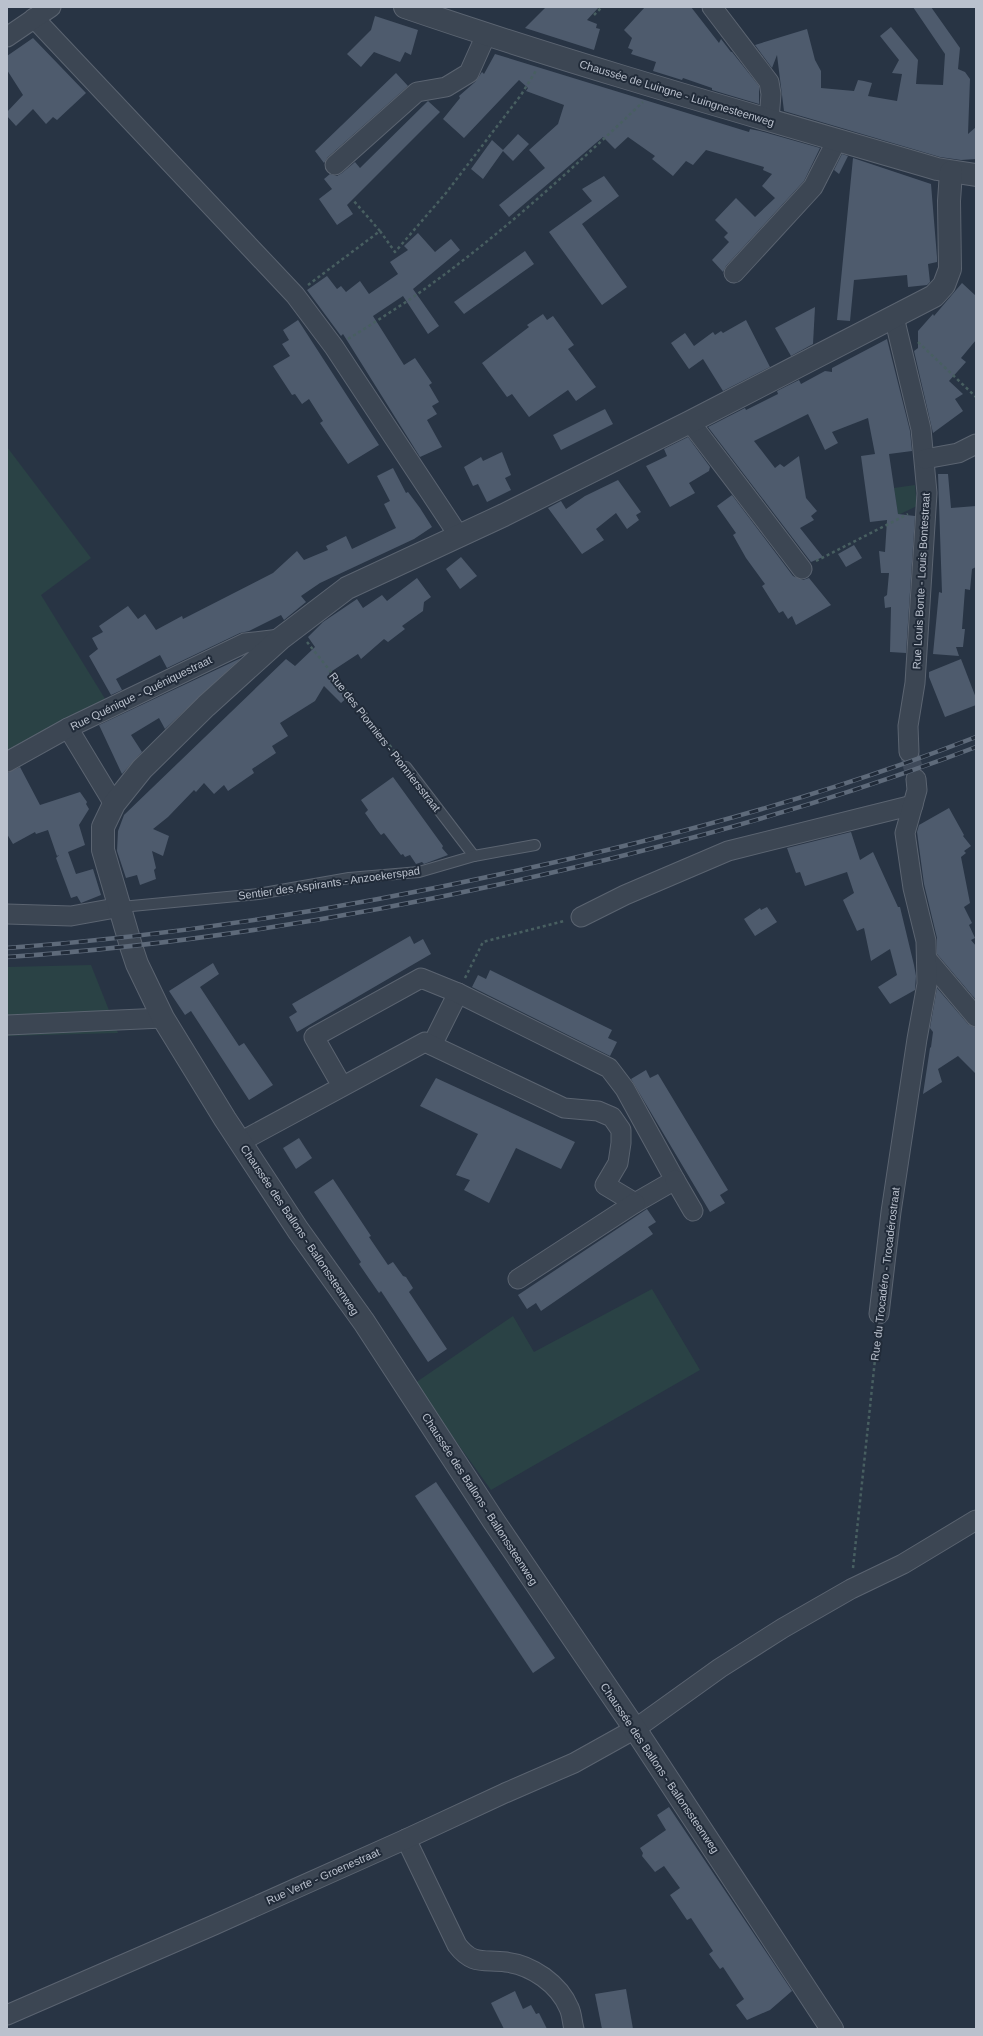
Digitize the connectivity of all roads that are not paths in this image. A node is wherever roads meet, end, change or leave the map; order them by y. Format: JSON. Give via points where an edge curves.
{"nodes":[{"id":1,"x":51,"y":7,"type":"edge"},
{"id":2,"x":404,"y":7,"type":"edge"},
{"id":3,"x":712,"y":7,"type":"edge"},
{"id":4,"x":34,"y":18,"type":"junction"},
{"id":5,"x":486,"y":35,"type":"junction"},
{"id":6,"x":7,"y":37,"type":"edge"},
{"id":7,"x":769,"y":120,"type":"junction"},
{"id":8,"x":837,"y":140,"type":"junction"},
{"id":9,"x":334,"y":164,"type":"dead end"},
{"id":10,"x":951,"y":172,"type":"junction"},
{"id":11,"x":976,"y":174,"type":"edge"},
{"id":12,"x":734,"y":273,"type":"dead end"},
{"id":13,"x":894,"y":318,"type":"junction"},
{"id":14,"x":690,"y":422,"type":"junction"},
{"id":15,"x":976,"y":444,"type":"edge"},
{"id":16,"x":924,"y":458,"type":"junction"},
{"id":17,"x":459,"y":536,"type":"junction"},
{"id":18,"x":802,"y":569,"type":"road end"},
{"id":19,"x":288,"y":634,"type":"junction"},
{"id":20,"x":68,"y":728,"type":"junction"},
{"id":21,"x":909,"y":752,"type":"tunnel mouth"},
{"id":22,"x":7,"y":762,"type":"edge"},
{"id":23,"x":406,"y":767,"type":"road end"},
{"id":24,"x":916,"y":779,"type":"tunnel mouth"},
{"id":25,"x":114,"y":804,"type":"junction"},
{"id":26,"x":913,"y":805,"type":"junction"},
{"id":27,"x":535,"y":845,"type":"dead end"},
{"id":28,"x":474,"y":856,"type":"junction"},
{"id":29,"x":121,"y":907,"type":"junction"},
{"id":30,"x":7,"y":914,"type":"edge"},
{"id":31,"x":581,"y":917,"type":"road end"},
{"id":32,"x":928,"y":960,"type":"junction"},
{"id":33,"x":458,"y":993,"type":"junction"},
{"id":34,"x":976,"y":1016,"type":"edge"},
{"id":35,"x":164,"y":1018,"type":"junction"},
{"id":36,"x":7,"y":1024,"type":"edge"},
{"id":37,"x":432,"y":1045,"type":"junction"},
{"id":38,"x":342,"y":1086,"type":"junction"},
{"id":39,"x":240,"y":1142,"type":"junction"},
{"id":40,"x":675,"y":1180,"type":"junction"},
{"id":41,"x":635,"y":1203,"type":"junction"},
{"id":42,"x":693,"y":1210,"type":"dead end"},
{"id":43,"x":518,"y":1279,"type":"dead end"},
{"id":44,"x":879,"y":1314,"type":"road end"},
{"id":45,"x":976,"y":1520,"type":"edge"},
{"id":46,"x":635,"y":1729,"type":"junction"},
{"id":47,"x":406,"y":1839,"type":"junction"},
{"id":48,"x":7,"y":2015,"type":"edge"},
{"id":49,"x":574,"y":2029,"type":"edge"},
{"id":50,"x":832,"y":2029,"type":"edge"}],
"edges":[{"from":1,"to":4,"type":"street"},
{"from":2,"to":5,"type":"street","name":"Chaussée de Luingne - Luingnesteenweg"},
{"from":3,"to":7,"type":"street","via":[[769,82]]},
{"from":4,"to":6,"type":"street"},
{"from":4,"to":17,"type":"street","via":[[295,295],[334,348]]},
{"from":5,"to":7,"type":"street","name":"Chaussée de Luingne - Luingnesteenweg"},
{"from":5,"to":9,"type":"street","via":[[469,72],[446,87],[417,92]]},
{"from":7,"to":8,"type":"street","name":"Chaussée de Luingne - Luingnesteenweg"},
{"from":8,"to":10,"type":"street","name":"Chaussée de Luingne - Luingnesteenweg"},
{"from":8,"to":12,"type":"street","via":[[813,187]]},
{"from":10,"to":11,"type":"street","name":"Chaussée de Luingne - Luingnesteenweg"},
{"from":10,"to":13,"type":"street","name":"Chaussée des Ballons - Ballonssteenweg","via":[[951,249],[948,278],[934,296]]},
{"from":13,"to":14,"type":"street","name":"Chaussée des Ballons - Ballonssteenweg"},
{"from":13,"to":16,"type":"street","name":"Rue Louis Bonte - Louis Bontestraat","via":[[921,429]]},
{"from":14,"to":17,"type":"street","name":"Chaussée des Ballons - Ballonssteenweg"},
{"from":14,"to":18,"type":"street"},
{"from":15,"to":16,"type":"street","via":[[958,453]]},
{"from":16,"to":21,"type":"street","name":"Rue Louis Bonte - Louis Bontestraat","via":[[927,505],[915,683],[908,726]]},
{"from":17,"to":19,"type":"street","name":"Chaussée des Ballons - Ballonssteenweg","via":[[347,588]]},
{"from":19,"to":20,"type":"street","name":"Rue Quénique - Quéniquestraat","via":[[245,643]]},
{"from":19,"to":25,"type":"street","name":"Chaussée des Ballons - Ballonssteenweg","via":[[206,706],[142,769]]},
{"from":20,"to":22,"type":"street","name":"Rue Quénique - Quéniquestraat"},
{"from":20,"to":25,"type":"street"},
{"from":23,"to":28,"type":"lane","name":"Rue des Pionniers - Pionniersstraat"},
{"from":24,"to":26,"type":"street","via":[[917,790]]},
{"from":25,"to":29,"type":"street","name":"Chaussée des Ballons - Ballonssteenweg","via":[[103,827],[103,850]]},
{"from":26,"to":31,"type":"street","via":[[728,851]]},
{"from":26,"to":32,"type":"street","name":"Rue du Trocadéro - Trocadérostraat","via":[[905,833]]},
{"from":27,"to":28,"type":"lane","name":"Sentier des Aspirants - Anzoekerspad"},
{"from":28,"to":29,"type":"lane","name":"Sentier des Aspirants - Anzoekerspad","via":[[419,872],[349,878],[258,894]]},
{"from":29,"to":30,"type":"street","via":[[71,916]]},
{"from":29,"to":35,"type":"street","name":"Chaussée des Ballons - Ballonssteenweg","via":[[137,964]]},
{"from":32,"to":34,"type":"street"},
{"from":32,"to":44,"type":"street","name":"Rue du Trocadéro - Trocadérostraat","via":[[927,984],[891,1212]]},
{"from":33,"to":37,"type":"street"},
{"from":33,"to":38,"type":"street","via":[[421,978],[314,1037]]},
{"from":33,"to":40,"type":"street","via":[[608,1068],[625,1089]]},
{"from":35,"to":36,"type":"street"},
{"from":35,"to":39,"type":"street","name":"Chaussée des Ballons - Ballonssteenweg"},
{"from":37,"to":38,"type":"street","via":[[425,1042]]},
{"from":37,"to":41,"type":"street","via":[[564,1108],[598,1111],[612,1117],[621,1130],[621,1143],[618,1162],[605,1185]]},
{"from":38,"to":39,"type":"street"},
{"from":39,"to":46,"type":"street","name":"Chaussée des Ballons - Ballonssteenweg","via":[[298,1230],[364,1322],[502,1533]]},
{"from":40,"to":41,"type":"street"},
{"from":40,"to":42,"type":"street"},
{"from":41,"to":43,"type":"street"},
{"from":45,"to":46,"type":"street","name":"Rue Verte - Groenestraat","via":[[903,1564],[851,1589],[783,1628],[720,1668]]},
{"from":46,"to":47,"type":"street","name":"Rue Verte - Groenestraat","via":[[574,1763]]},
{"from":46,"to":50,"type":"street","name":"Chaussée des Ballons - Ballonssteenweg"},
{"from":47,"to":48,"type":"street","name":"Rue Verte - Groenestraat"},
{"from":47,"to":49,"type":"street","via":[[463,1954],[482,1962],[507,1962],[522,1966],[545,1978],[570,2008]]}]}
